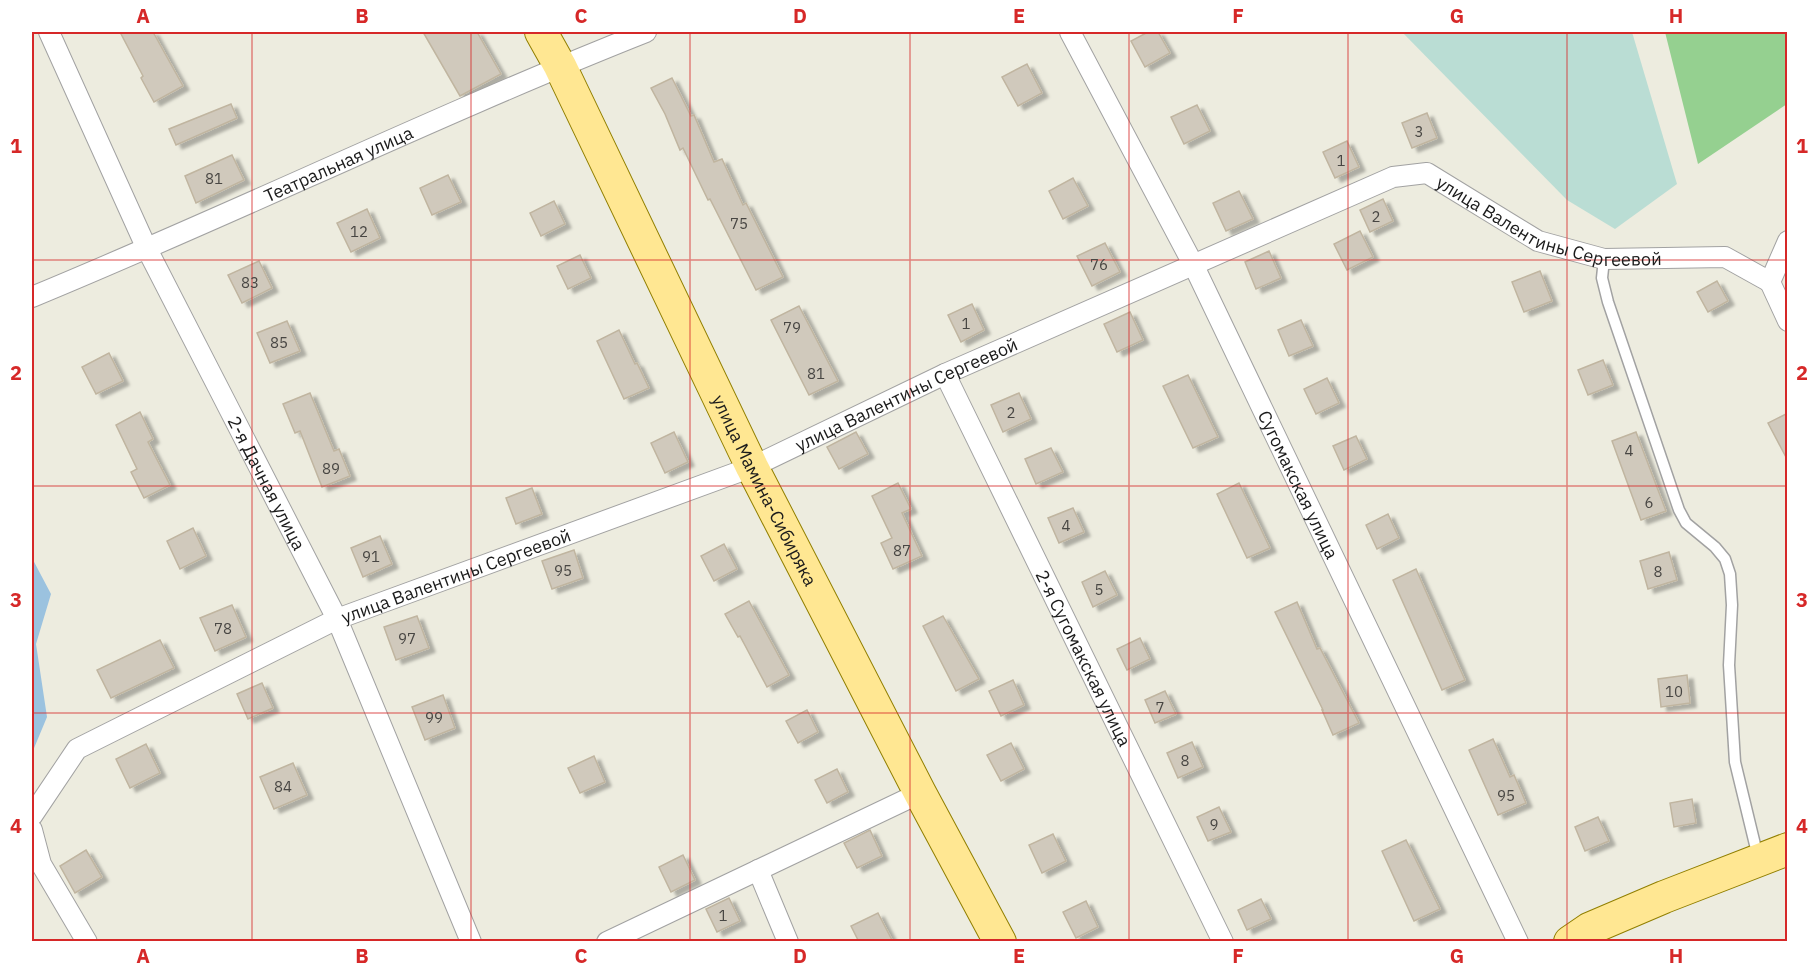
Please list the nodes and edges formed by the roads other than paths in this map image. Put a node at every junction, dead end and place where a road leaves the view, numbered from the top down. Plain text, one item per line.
1 (49, 32) edge
2 (541, 32) edge
3 (646, 32) edge
4 (1070, 32) edge
5 (560, 66) junction
6 (1788, 241) edge
7 (147, 249) junction
8 (1604, 258) junction
9 (1193, 264) junction
10 (1770, 282) junction
11 (32, 297) edge
12 (1788, 321) edge
13 (945, 374) junction
14 (752, 467) junction
15 (337, 619) junction
16 (920, 793) junction
17 (32, 816) edge
18 (32, 830) edge
19 (1788, 849) edge
20 (1759, 860) junction
21 (758, 870) junction
22 (87, 942) edge
23 (471, 942) edge
24 (607, 942) edge
25 (788, 942) edge
26 (1000, 942) edge
27 (1223, 942) edge
28 (1518, 942) edge
29 (1570, 942) edge

1 - 7 street, 2-я Дачная улица
2 - 5 main road, улица Мамина-Сибиряка
3 - 5 street, Театральная улица
4 - 9 street, Сугомакская улица
5 - 7 street, Театральная улица
5 - 14 main road, улица Мамина-Сибиряка
6 - 10 street
7 - 11 street, Театральная улица
7 - 15 street, 2-я Дачная улица
8 - 9 street, улица Валентины Сергеевой
8 - 10 street, улица Валентины Сергеевой
8 - 20 lane
9 - 13 street, улица Валентины Сергеевой
9 - 28 street, Сугомакская улица
10 - 12 street
13 - 14 street, улица Валентины Сергеевой
13 - 27 street, 2-я Сугомакская улица
14 - 15 street, улица Валентины Сергеевой
14 - 16 main road, улица Мамина-Сибиряка
15 - 17 street, улица Валентины Сергеевой
15 - 23 street, 2-я Дачная улица
16 - 21 street
16 - 26 main road, улица Мамина-Сибиряка
18 - 22 street
19 - 20 main road
20 - 29 main road
21 - 24 street
21 - 25 street

